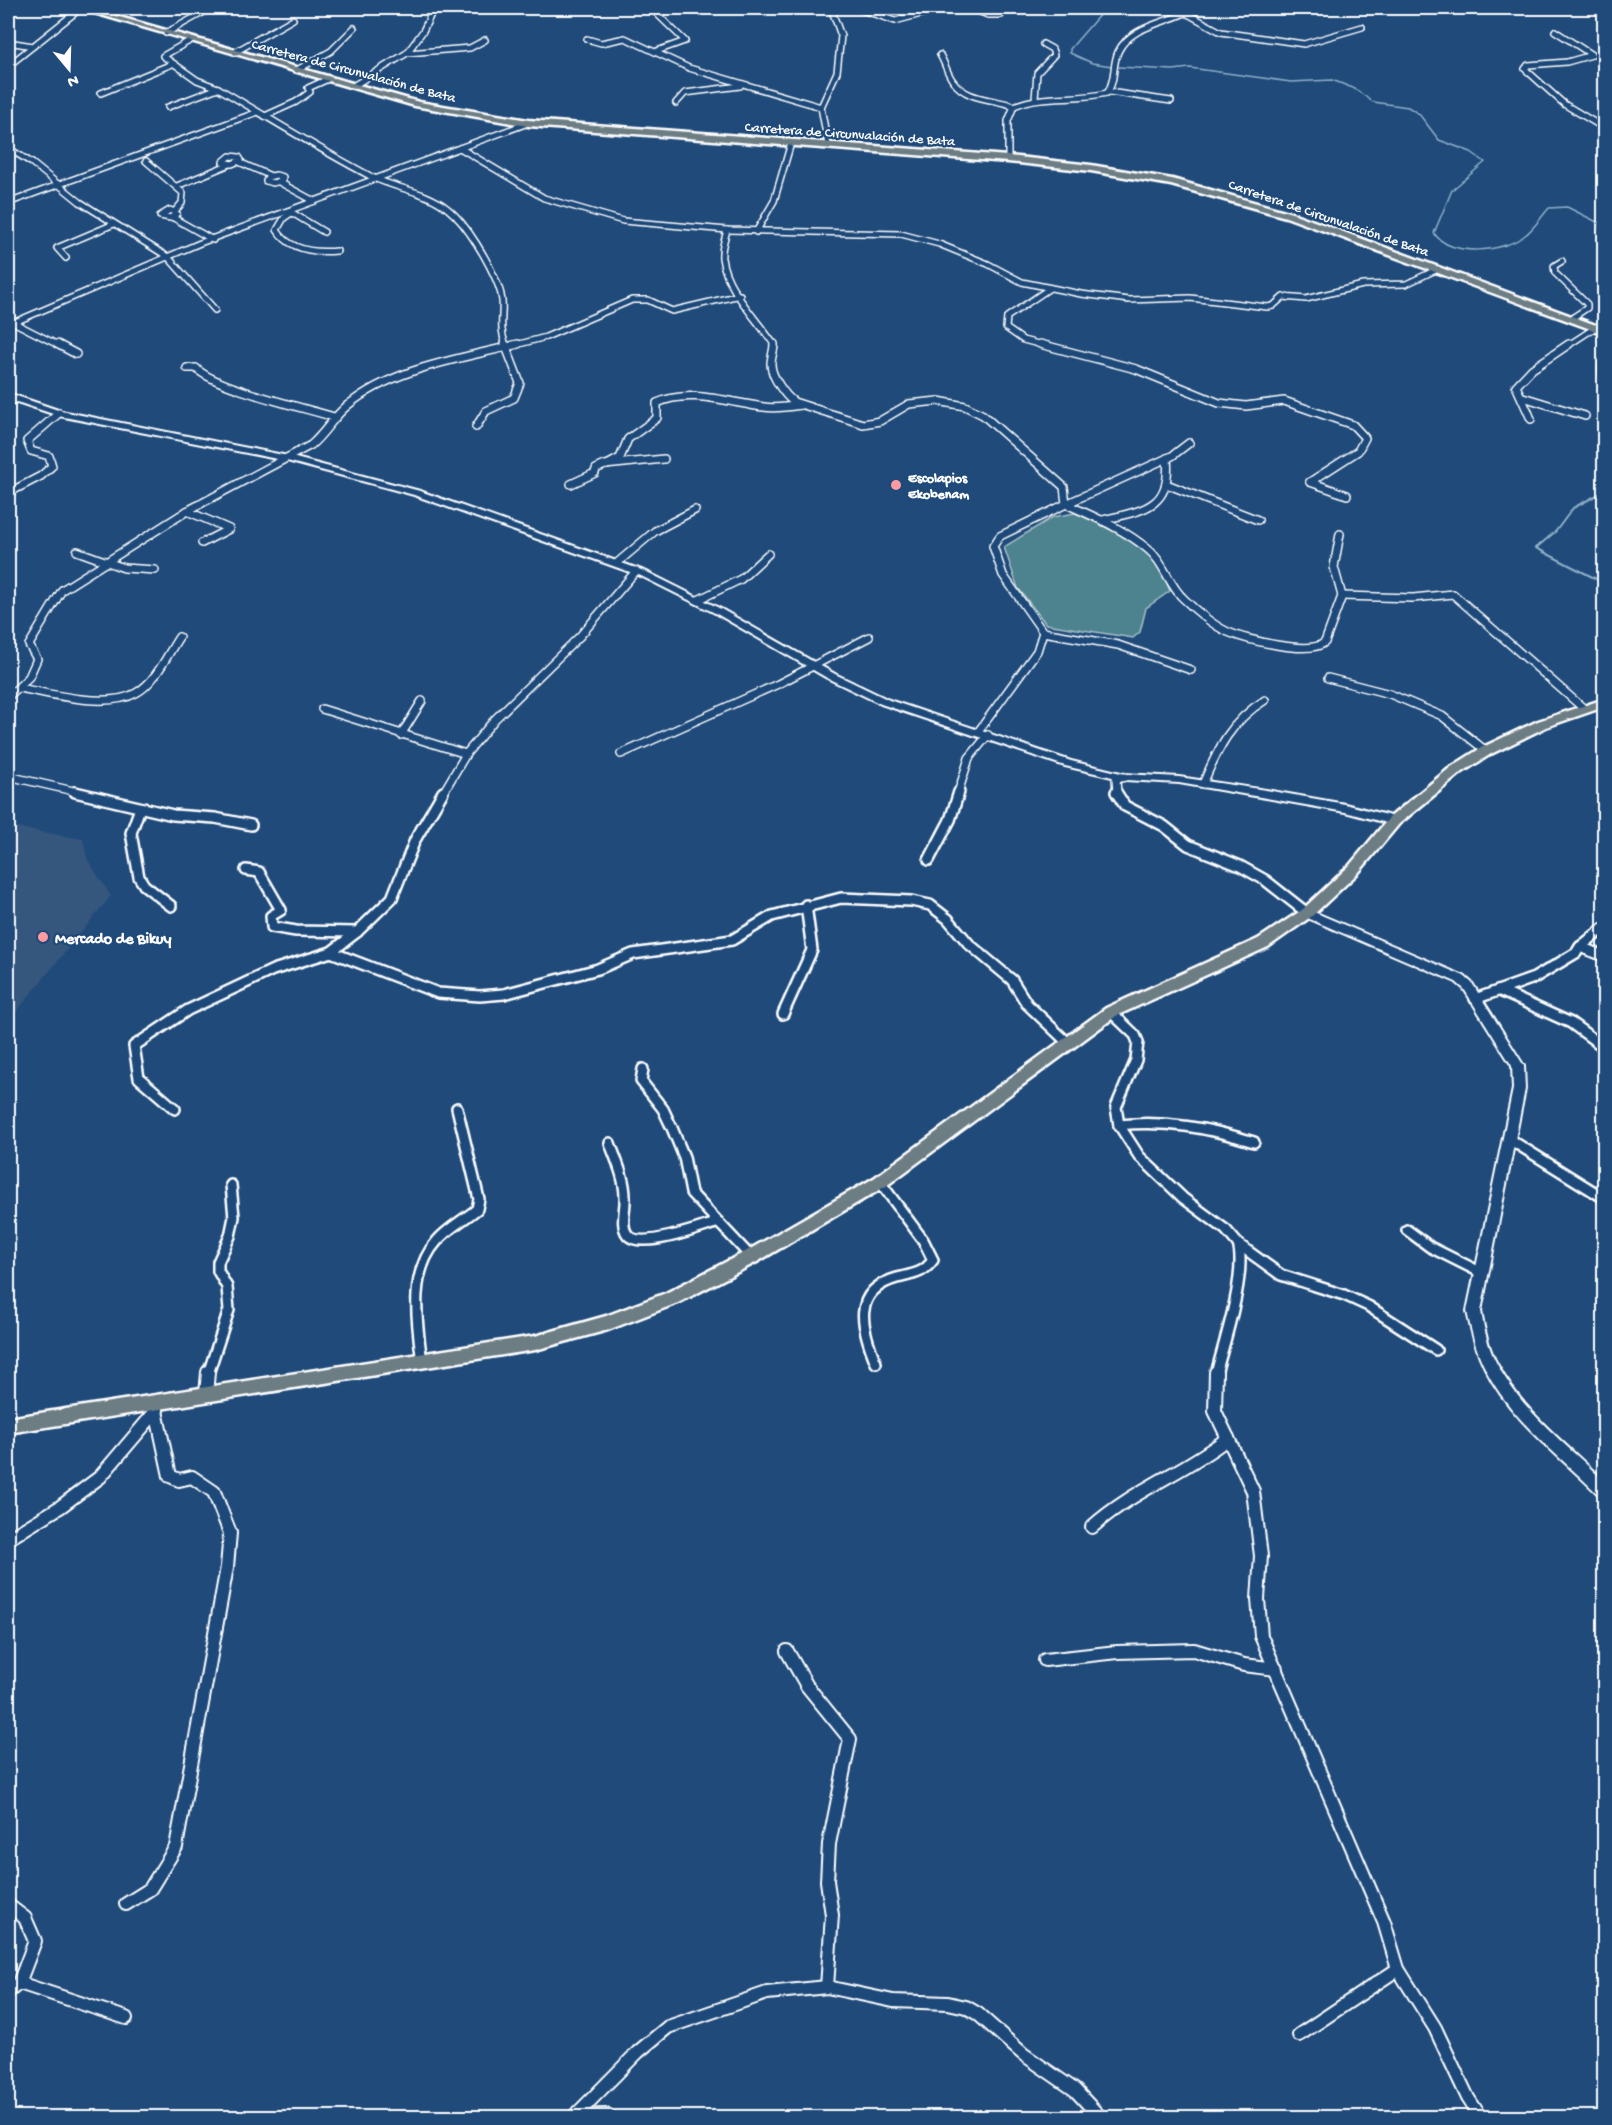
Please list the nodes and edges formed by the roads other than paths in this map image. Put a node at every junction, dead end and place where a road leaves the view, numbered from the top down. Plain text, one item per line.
1 (81, 8) edge
2 (222, 8) edge
3 (434, 8) edge
4 (657, 8) edge
5 (831, 8) edge
6 (856, 8) edge
7 (944, 8) edge
8 (970, 8) edge
9 (1206, 8) edge
10 (1195, 9) edge
11 (103, 10) edge
12 (1188, 14) junction
13 (1001, 15) dead end
14 (293, 19) dead end
15 (1362, 27) dead end
16 (354, 28) dead end
17 (1555, 31) dead end
18 (166, 33) junction
19 (587, 39) dead end
20 (191, 40) junction
21 (485, 40) dead end
22 (8, 42) edge
23 (1043, 44) dead end
24 (33, 46) junction
25 (657, 51) junction
26 (234, 52) junction
27 (407, 53) junction
28 (939, 55) dead end
29 (172, 64) junction
30 (8, 66) edge
31 (297, 70) junction
32 (328, 79) junction
33 (353, 86) junction
34 (742, 86) junction
35 (218, 88) junction
36 (1109, 92) junction
37 (101, 93) dead end
38 (1035, 99) junction
39 (1171, 102) dead end
40 (676, 103) dead end
41 (1014, 106) junction
42 (168, 107) dead end
43 (821, 107) junction
44 (258, 112) junction
45 (265, 116) junction
46 (528, 123) junction
47 (1605, 128) edge
48 (790, 143) junction
49 (828, 145) junction
50 (8, 148) edge
51 (460, 148) junction
52 (1008, 159) junction
53 (146, 161) dead end
54 (374, 178) junction
55 (57, 184) junction
56 (177, 186) junction
57 (314, 201) junction
58 (8, 203) edge
59 (290, 212) junction
60 (114, 224) junction
61 (727, 230) junction
62 (324, 232) dead end
63 (756, 232) junction
64 (213, 240) junction
65 (338, 251) dead end
66 (168, 257) junction
67 (66, 258) dead end
68 (1562, 261) dead end
69 (1438, 269) junction
70 (1050, 288) junction
71 (740, 295) junction
72 (215, 310) dead end
73 (1572, 318) junction
74 (8, 320) edge
75 (15, 322) junction
76 (8, 325) edge
77 (1600, 329) edge
78 (506, 347) junction
79 (76, 354) dead end
80 (187, 368) dead end
81 (1523, 397) junction
82 (10, 400) edge
83 (801, 405) junction
84 (1527, 409) dead end
85 (59, 413) junction
86 (1585, 416) dead end
87 (334, 417) junction
88 (476, 427) dead end
89 (1190, 443) dead end
90 (1167, 458) junction
91 (288, 459) junction
92 (664, 459) dead end
93 (607, 465) junction
94 (571, 484) dead end
95 (1169, 485) junction
96 (8, 493) edge
97 (1347, 495) dead end
98 (1066, 504) junction
99 (695, 510) dead end
100 (187, 511) junction
101 (1103, 520) junction
102 (1258, 520) dead end
103 (1340, 534) dead end
104 (202, 543) dead end
105 (77, 551) dead end
106 (768, 554) dead end
107 (106, 561) junction
108 (616, 563) junction
109 (155, 570) dead end
110 (636, 571) junction
111 (1342, 596) junction
112 (698, 600) junction
113 (1043, 632) junction
114 (179, 637) dead end
115 (869, 637) dead end
116 (816, 668) junction
117 (1191, 670) dead end
118 (1328, 678) dead end
119 (20, 688) junction
120 (8, 698) edge
121 (1265, 700) dead end
122 (422, 701) dead end
123 (1605, 703) edge
124 (1583, 708) junction
125 (322, 710) dead end
126 (978, 732) junction
127 (401, 735) junction
128 (988, 735) junction
129 (1486, 751) junction
130 (466, 754) junction
131 (621, 754) dead end
132 (8, 776) edge
133 (1125, 777) junction
134 (1203, 784) junction
135 (140, 808) junction
136 (1394, 821) junction
137 (251, 825) dead end
138 (929, 860) dead end
139 (246, 870) dead end
140 (806, 905) junction
141 (171, 906) dead end
142 (1307, 913) junction
143 (1605, 928) edge
144 (357, 932) junction
145 (1580, 947) junction
146 (331, 952) junction
147 (1605, 956) edge
148 (1500, 991) junction
149 (1475, 999) junction
150 (1111, 1012) junction
151 (783, 1014) dead end
152 (1066, 1042) junction
153 (1601, 1045) dead end
154 (643, 1069) dead end
155 (457, 1108) dead end
156 (175, 1109) dead end
157 (1119, 1125) junction
158 (1509, 1139) junction
159 (1254, 1142) dead end
160 (610, 1143) dead end
161 (880, 1182) junction
162 (231, 1185) dead end
163 (1605, 1198) edge
164 (716, 1223) junction
165 (1407, 1230) dead end
166 (1238, 1244) junction
167 (751, 1257) junction
168 (1480, 1272) junction
169 (1436, 1350) dead end
170 (422, 1362) junction
171 (876, 1363) dead end
172 (206, 1395) junction
173 (158, 1407) junction
174 (8, 1426) edge
175 (1228, 1438) junction
176 (1605, 1490) edge
177 (1092, 1527) dead end
178 (8, 1539) edge
179 (787, 1651) dead end
180 (1045, 1660) dead end
181 (1276, 1669) junction
182 (126, 1904) dead end
183 (8, 1905) edge
184 (1398, 1969) junction
185 (19, 1983) junction
186 (827, 1988) junction
187 (8, 1992) edge
188 (126, 2018) dead end
189 (1299, 2035) dead end
190 (574, 2117) edge
191 (611, 2118) edge
192 (1101, 2118) edge
193 (1481, 2118) edge

1 - 11 main road, Carretera de Circunvalación de Bata
1 - 24 street
2 - 18 street
3 - 27 street
4 - 25 street
5 - 43 street
6 - 7 street
8 - 13 street
9 - 10 street
10 - 12 street
11 - 18 main road, Carretera de Circunvalación de Bata
12 - 15 street
12 - 36 street
14 - 26 street
16 - 31 street
17 - 47 street
18 - 20 main road, Carretera de Circunvalación de Bata
19 - 25 street
20 - 26 main road, Carretera de Circunvalación de Bata
20 - 29 street
21 - 27 street
22 - 24 street
23 - 38 street
24 - 30 street
25 - 34 street
26 - 31 main road, Carretera de Circunvalación de Bata
27 - 33 street
28 - 41 street
29 - 35 street
29 - 37 street
31 - 32 main road, Carretera de Circunvalación de Bata
32 - 33 main road, Carretera de Circunvalación de Bata
32 - 45 street
33 - 46 main road, Carretera de Circunvalación de Bata
34 - 40 street
34 - 43 street
35 - 42 street
35 - 44 street
36 - 38 street
36 - 39 street
38 - 41 street
41 - 52 street
43 - 49 street
44 - 45 street
44 - 55 street
45 - 54 street
46 - 48 main road, Carretera de Circunvalación de Bata
46 - 51 street
48 - 49 main road, Carretera de Circunvalación de Bata
48 - 63 street
49 - 52 main road, Carretera de Circunvalación de Bata
50 - 55 street
51 - 54 street
51 - 61 street
52 - 69 main road, Carretera de Circunvalación de Bata
53 - 56 street
54 - 57 street
54 - 78 street
55 - 58 street
55 - 60 street
56 - 57 street
56 - 64 street
57 - 59 street
59 - 62 street
59 - 64 street
59 - 65 street
60 - 66 street
60 - 67 street
61 - 63 street
61 - 71 street
63 - 70 street
64 - 66 street
66 - 72 street
66 - 75 street
68 - 73 street
69 - 70 street
69 - 73 main road, Carretera de Circunvalación de Bata
70 - 97 street
71 - 78 street
71 - 83 street
73 - 77 main road, Carretera de Circunvalación de Bata
74 - 75 street
75 - 76 street
75 - 79 street
77 - 81 street
78 - 87 street
78 - 88 street
80 - 87 street
81 - 84 street
81 - 86 street
82 - 85 street
83 - 93 street
83 - 98 street
85 - 91 street
85 - 96 street
87 - 91 street
89 - 90 street
90 - 95 street
90 - 98 street
91 - 100 street
91 - 108 street
92 - 93 street
93 - 94 street
95 - 101 street
95 - 102 street
98 - 101 street
98 - 113 street
99 - 108 street
100 - 104 street
100 - 107 street
101 - 111 street
103 - 111 street
105 - 107 street
106 - 112 street
107 - 109 street
107 - 119 street
108 - 110 street
110 - 112 street
110 - 130 street
111 - 124 street
112 - 116 street
113 - 117 street
113 - 126 street
114 - 119 street
115 - 116 street
116 - 126 street
116 - 131 street
118 - 129 street
119 - 120 street
121 - 134 street
122 - 127 street
123 - 124 main road
124 - 129 main road
125 - 127 street
126 - 128 street
127 - 130 street
128 - 133 street
128 - 138 street
129 - 136 main road
130 - 144 street
132 - 135 street
133 - 134 street
133 - 142 street
134 - 136 street
135 - 137 street
135 - 141 street
136 - 142 main road
139 - 144 street
140 - 146 street
140 - 151 street
140 - 152 street
142 - 149 street
142 - 150 main road
143 - 145 street
144 - 146 street
145 - 147 street
145 - 148 street
146 - 156 street
148 - 149 street
148 - 153 street
149 - 158 street
150 - 152 main road
150 - 157 street
152 - 161 main road
154 - 164 street
155 - 170 street
157 - 159 street
157 - 166 street
158 - 163 street
158 - 168 street
160 - 164 street
161 - 167 main road
161 - 171 street
162 - 172 street
164 - 167 street
165 - 168 street
166 - 169 street
166 - 175 street
167 - 170 main road
168 - 176 street
170 - 172 main road
172 - 173 main road
173 - 174 main road
173 - 178 street
173 - 182 street
175 - 177 street
175 - 181 street
179 - 186 street
180 - 181 street
181 - 184 street
183 - 185 street
184 - 189 street
184 - 193 street
185 - 187 street
185 - 188 street
186 - 190 street
186 - 192 street
190 - 191 street

